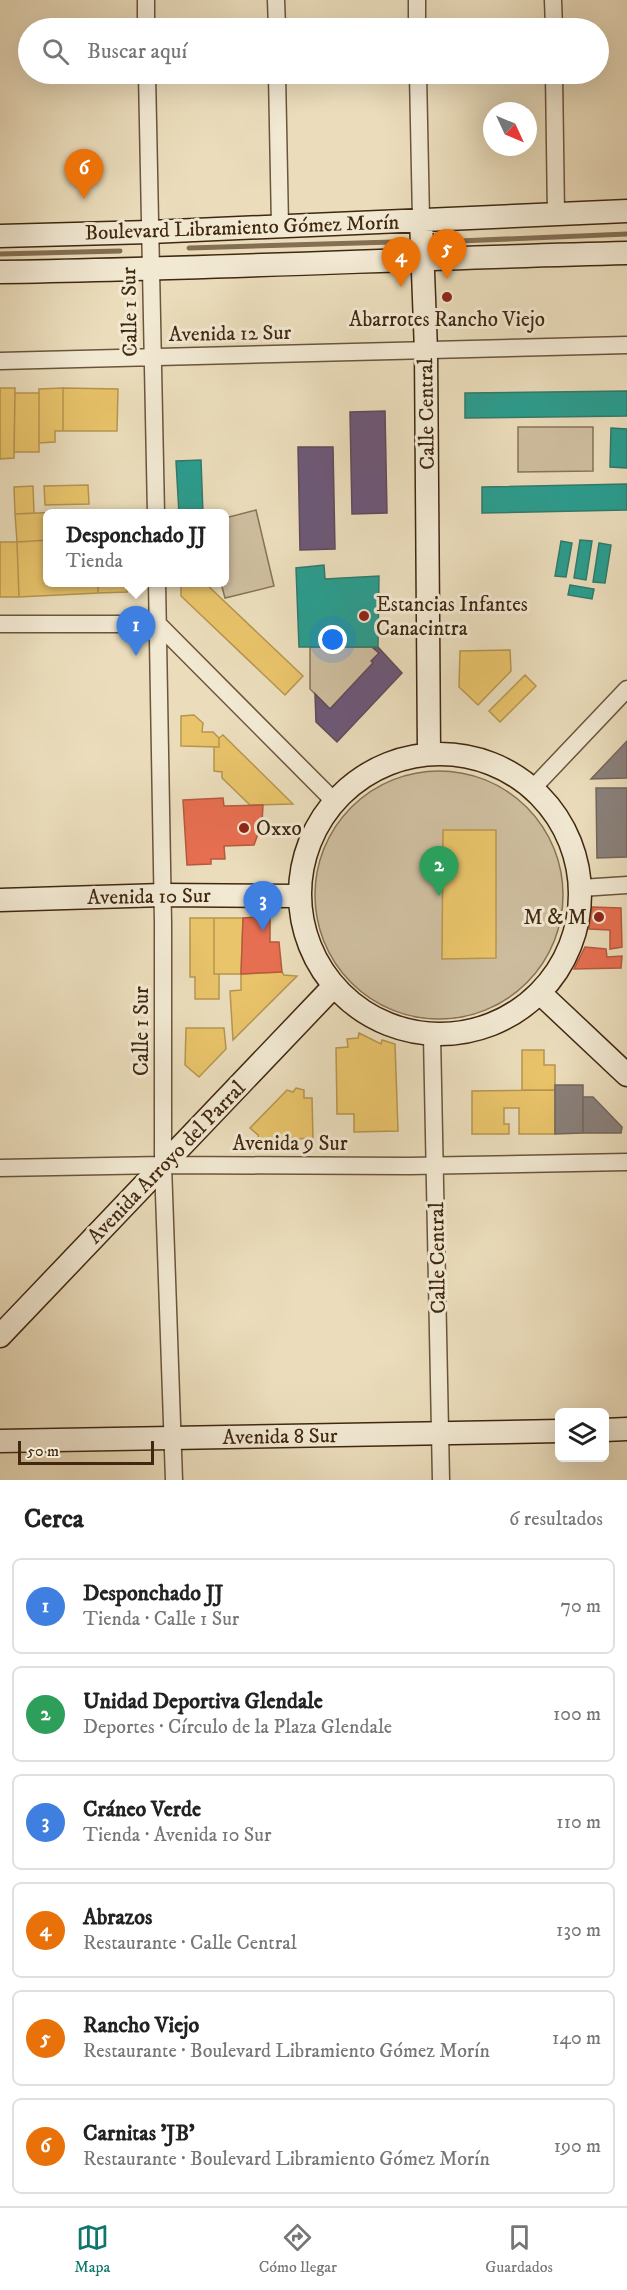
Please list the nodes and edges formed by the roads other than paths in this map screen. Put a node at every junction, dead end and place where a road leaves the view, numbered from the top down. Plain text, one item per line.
1 (146, 0) edge
2 (276, 0) edge
3 (417, 0) edge
4 (553, 0) edge
5 (146, 18) edge
6 (277, 18) edge
7 (417, 18) edge
8 (554, 18) edge
9 (147, 84) edge
10 (277, 84) edge
11 (418, 84) edge
12 (554, 84) edge
13 (627, 211) edge
14 (556, 215) junction
15 (421, 219) junction
16 (280, 226) junction
17 (150, 232) junction
18 (0, 236) edge
19 (627, 253) edge
20 (424, 258) junction
21 (151, 270) junction
22 (0, 272) edge
23 (627, 345) edge
24 (426, 351) junction
25 (153, 358) junction
26 (0, 361) edge
27 (156, 509) edge
28 (157, 587) edge
29 (0, 624) edge
30 (158, 624) junction
31 (627, 689) edge
32 (429, 754) junction
33 (533, 788) junction
34 (334, 801) junction
35 (627, 885) edge
36 (581, 888) junction
37 (163, 895) junction
38 (298, 896) junction
39 (0, 900) edge
40 (333, 987) junction
41 (540, 993) junction
42 (432, 1036) junction
43 (627, 1075) edge
44 (627, 1162) edge
45 (163, 1165) junction
46 (436, 1166) junction
47 (0, 1168) edge
48 (0, 1336) edge
49 (627, 1429) edge
50 (609, 1430) edge
51 (555, 1431) edge
52 (440, 1433) junction
53 (173, 1437) junction
54 (0, 1441) edge
55 (174, 1480) edge
56 (441, 1480) edge

1 - 5 street
2 - 6 street
3 - 7 street
4 - 8 street
9 - 17 street, Calle 1 Sur
10 - 16 street
11 - 15 street, Calle Central
12 - 14 street
13 - 14 main road, Boulevard Libramiento Gómez Morín
14 - 15 main road, Boulevard Libramiento Gómez Morín
15 - 16 main road, Boulevard Libramiento Gómez Morín
15 - 20 main road, Calle Central
16 - 17 main road, Boulevard Libramiento Gómez Morín
17 - 18 main road, Boulevard Libramiento Gómez Morín
17 - 21 street, Calle 1 Sur
19 - 20 main road, Boulevard Libramiento Gómez Morín
20 - 21 main road, Boulevard Libramiento Gómez Morín
20 - 24 main road, Calle Central
21 - 22 main road, Boulevard Libramiento Gómez Morín
21 - 25 street, Calle 1 Sur
23 - 24 street, Avenida 12 Sur
24 - 25 street, Avenida 12 Sur
24 - 32 main road, Calle Central
25 - 26 street, Avenida 12 Sur
25 - 27 street, Calle 1 Sur
28 - 30 street, Calle 1 Sur
29 - 30 street
30 - 34 street
30 - 37 street, Calle 1 Sur
31 - 33 street
32 - 33 main road
32 - 34 main road
33 - 36 main road
34 - 38 main road
35 - 36 street
36 - 41 main road
37 - 38 main road, Avenida 10 Sur
37 - 39 main road, Avenida 10 Sur
37 - 45 street, Calle 1 Sur
38 - 40 main road
40 - 42 main road
40 - 45 main road, Avenida Arroyo del Parral
41 - 42 main road
41 - 43 main road
42 - 46 street, Calle Central
44 - 46 street, Avenida 9 Sur
45 - 46 street, Avenida 9 Sur
45 - 47 street, Avenida 9 Sur
45 - 48 main road, Avenida Arroyo del Parral
45 - 53 street, Calle 1 Sur
46 - 52 street, Calle Central
49 - 50 main road
51 - 52 main road, Avenida 8 Sur
52 - 53 main road, Avenida 8 Sur
52 - 56 street, Calle Central
53 - 54 main road, Avenida 8 Sur
53 - 55 street, Calle 1 Sur

